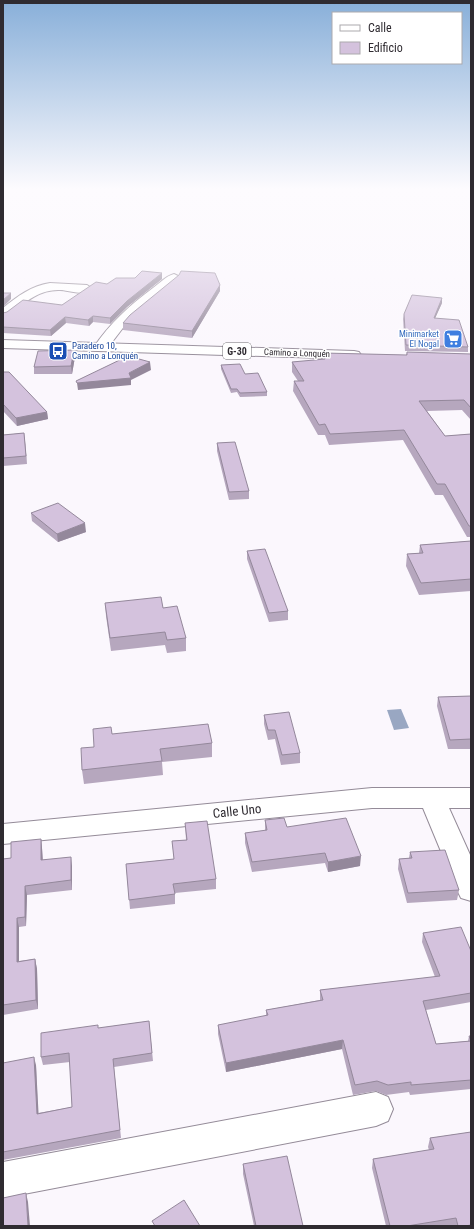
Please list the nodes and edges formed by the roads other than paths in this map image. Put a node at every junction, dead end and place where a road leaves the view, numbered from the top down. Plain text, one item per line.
1 (174, 278) edge
2 (87, 289) edge
3 (3, 314) edge
4 (3, 344) edge
5 (101, 347) junction
6 (371, 355) edge
7 (432, 798) junction
8 (471, 798) edge
9 (3, 834) edge
10 (471, 890) edge
11 (376, 1109) dead end
12 (3, 1180) edge

1 - 5 street
2 - 3 street
4 - 5 main road, Camino a Lonquén / G-30
5 - 6 main road, Camino a Lonquén / G-30
7 - 8 street, Calle Uno
7 - 9 street, Calle Uno
7 - 10 street
11 - 12 street

